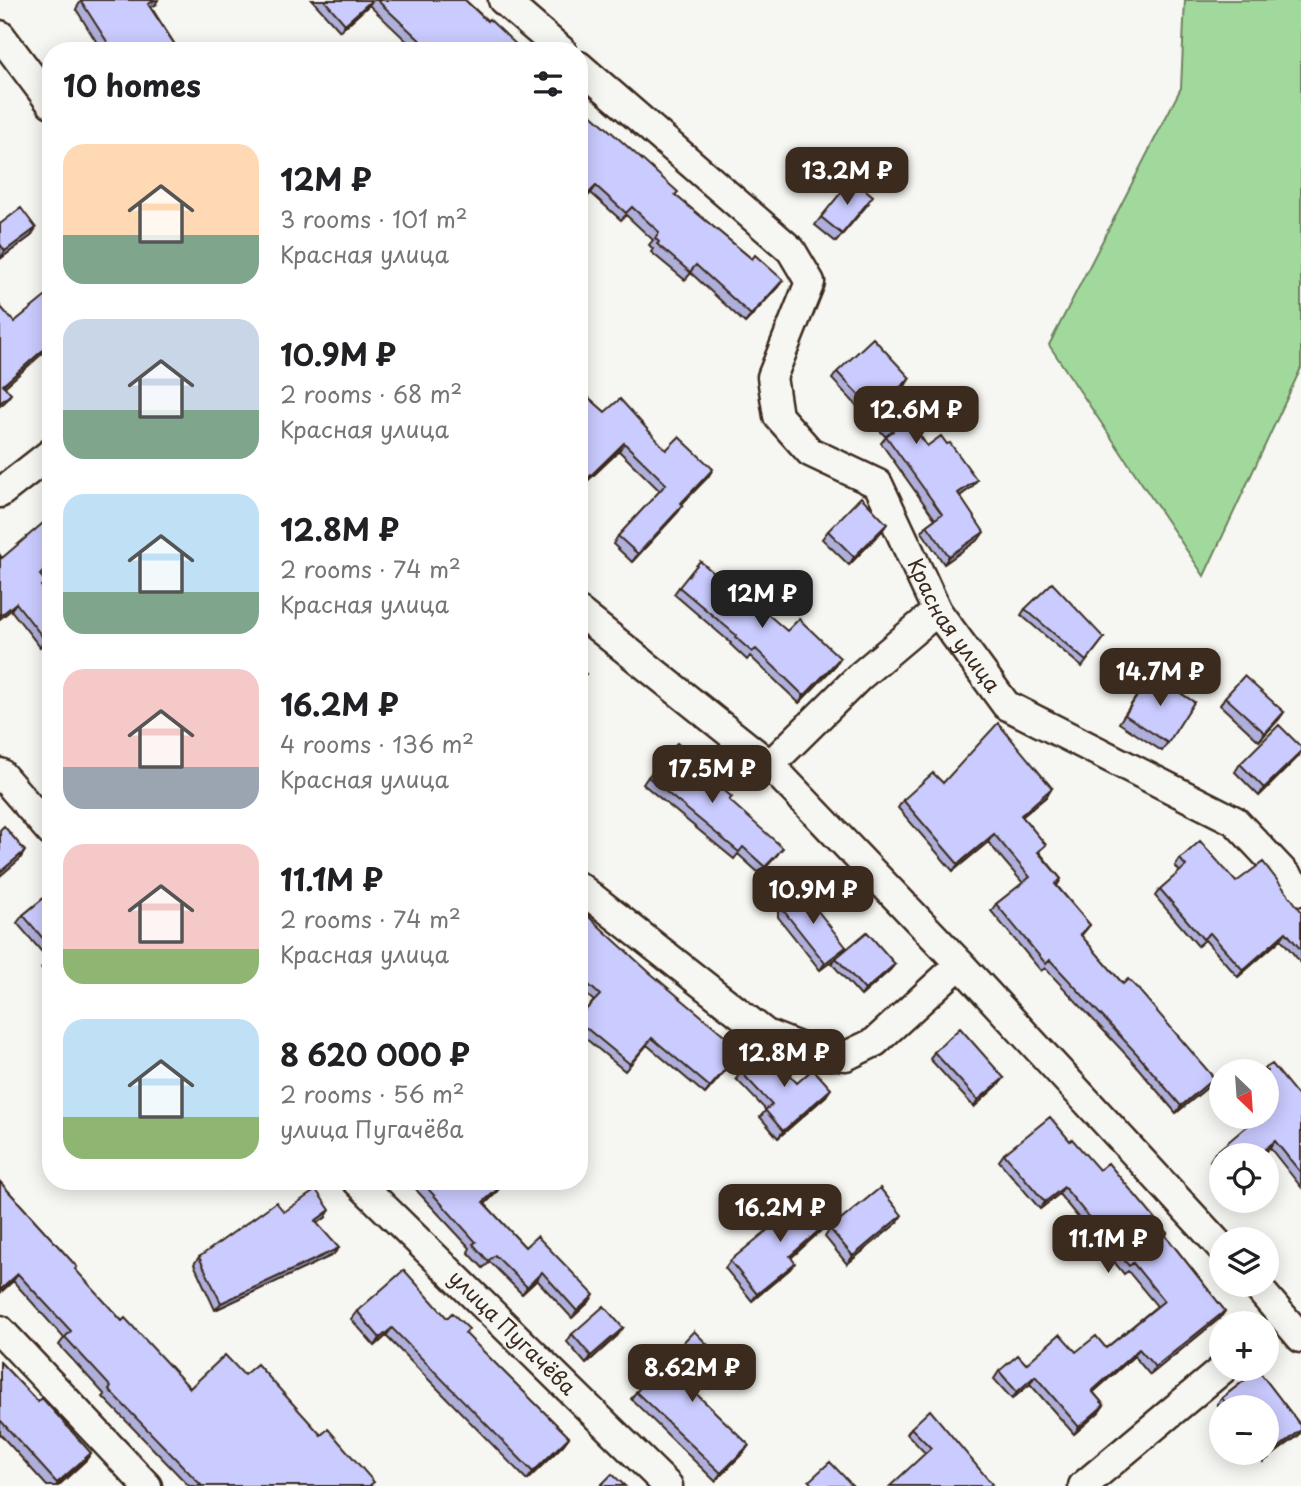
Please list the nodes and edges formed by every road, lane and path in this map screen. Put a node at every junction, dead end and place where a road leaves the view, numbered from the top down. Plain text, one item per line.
1 (503, 0) edge
2 (0, 35) edge
3 (552, 42) edge
4 (588, 74) edge
5 (42, 91) edge
6 (42, 461) edge
7 (0, 493) edge
8 (937, 611) junction
9 (588, 619) edge
10 (770, 765) junction
11 (0, 773) edge
12 (42, 822) edge
13 (1301, 891) edge
14 (588, 894) edge
15 (960, 964) junction
16 (366, 1190) edge
17 (1209, 1234) edge
18 (1264, 1297) edge
19 (1285, 1329) edge
20 (0, 1330) edge
21 (1209, 1381) edge
22 (147, 1486) edge
23 (668, 1486) edge
24 (1083, 1486) edge

1 - 3 street
2 - 5 street
4 - 8 street, Красная улица
6 - 7 street
8 - 10 street
8 - 13 street, Красная улица
9 - 10 street
10 - 15 street
11 - 12 street
14 - 15 street
15 - 17 street
16 - 23 street, улица Пугачёва
18 - 19 street
20 - 22 street
21 - 24 street

